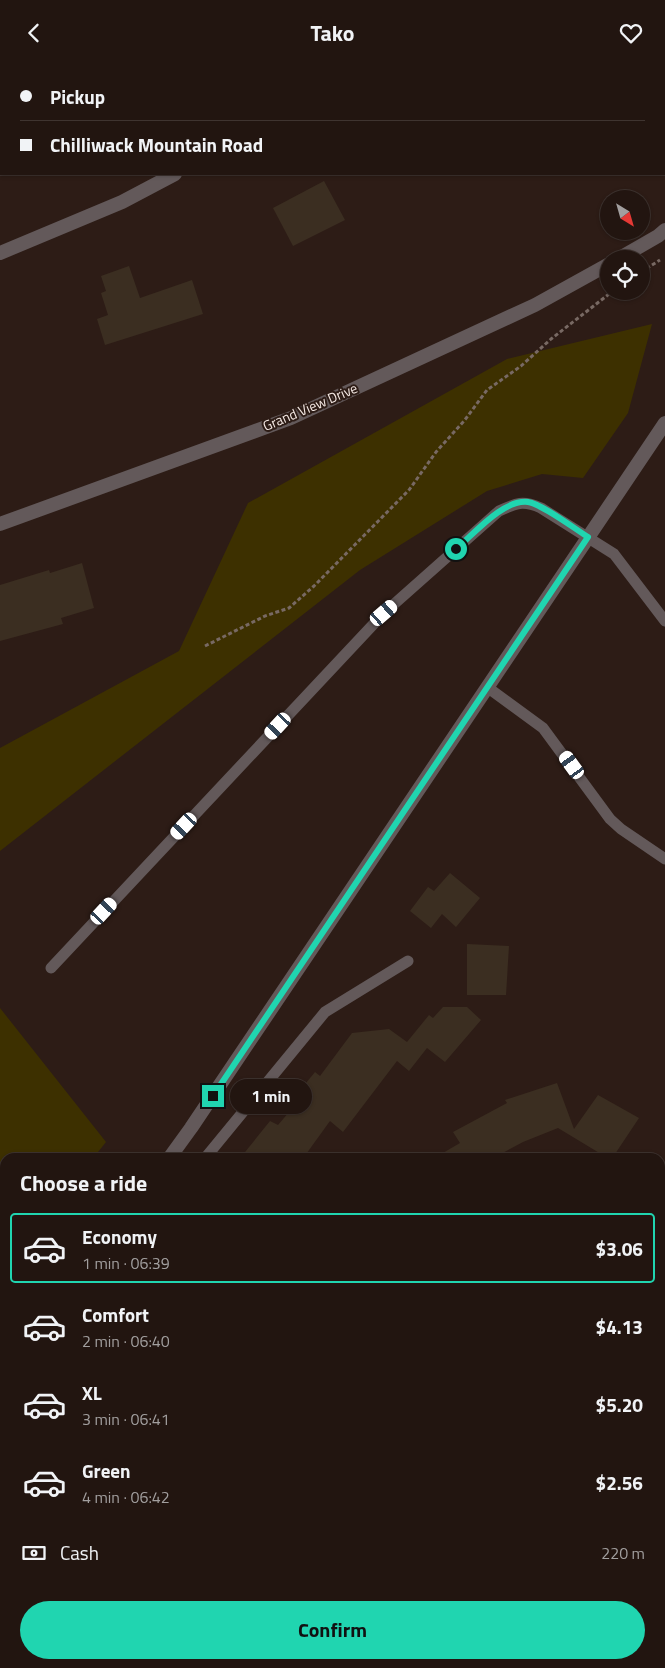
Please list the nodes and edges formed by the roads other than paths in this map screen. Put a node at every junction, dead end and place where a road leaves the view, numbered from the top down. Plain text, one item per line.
1 (172, 175) edge
2 (665, 230) edge
3 (634, 250) edge
4 (0, 253) edge
5 (600, 269) edge
6 (665, 423) edge
7 (0, 525) edge
8 (588, 537) junction
9 (665, 621) edge
10 (487, 687) junction
11 (665, 859) edge
12 (408, 961) dead end
13 (50, 968) dead end
14 (176, 1153) edge
15 (209, 1153) edge

1 - 4 street
2 - 3 street
5 - 7 street, Grand View Drive
6 - 8 street
8 - 9 lane
8 - 10 street
8 - 13 lane
10 - 11 lane
10 - 14 street
12 - 15 lane

